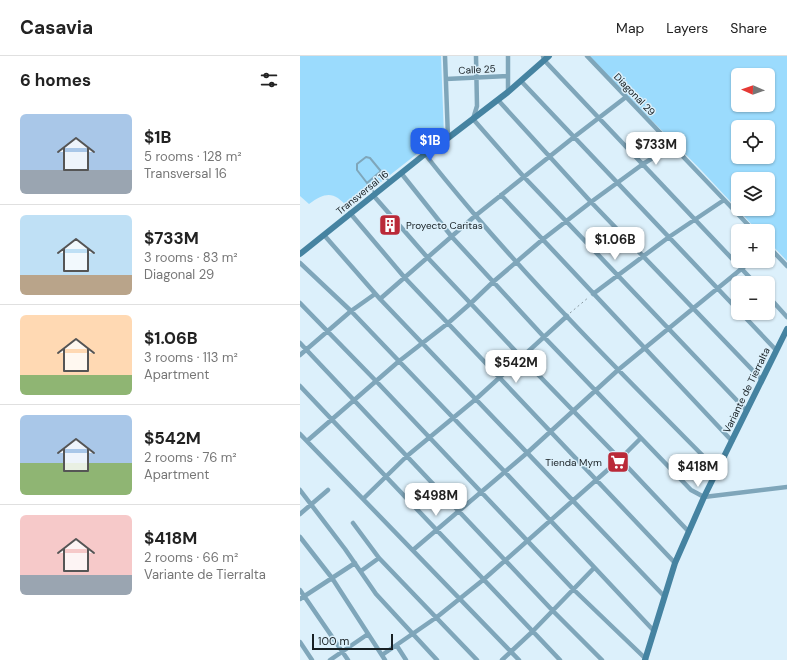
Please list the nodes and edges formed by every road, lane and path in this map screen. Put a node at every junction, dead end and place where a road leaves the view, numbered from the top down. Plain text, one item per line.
1 (445, 56) edge
2 (476, 56) edge
3 (508, 56) edge
4 (587, 56) edge
5 (546, 57) edge
6 (508, 76) junction
7 (476, 78) junction
8 (446, 79) junction
9 (521, 81) junction
10 (508, 92) junction
11 (626, 97) junction
12 (498, 100) junction
13 (599, 118) junction
14 (473, 119) junction
15 (574, 137) junction
16 (448, 138) junction
17 (672, 146) junction
18 (425, 154) junction
19 (550, 157) junction
20 (643, 164) junction
21 (381, 171) junction
22 (401, 173) junction
23 (524, 177) junction
24 (390, 182) junction
25 (367, 183) junction
26 (618, 183) junction
27 (374, 194) junction
28 (501, 195) junction
29 (724, 200) junction
30 (591, 202) junction
31 (350, 213) junction
32 (475, 216) junction
33 (694, 219) junction
34 (566, 222) junction
35 (747, 224) edge
36 (324, 236) junction
37 (452, 237) junction
38 (669, 237) junction
39 (542, 240) junction
40 (300, 254) edge
41 (775, 254) edge
42 (427, 257) junction
43 (643, 257) junction
44 (731, 258) edge
45 (517, 261) junction
46 (300, 263) edge
47 (787, 266) edge
48 (741, 268) joint
49 (617, 275) junction
50 (749, 276) edge
51 (405, 278) junction
52 (493, 282) junction
53 (717, 288) junction
54 (375, 294) junction
55 (593, 294) junction
56 (380, 299) junction
57 (300, 303) edge
58 (471, 303) junction
59 (731, 303) edge
60 (775, 304) edge
61 (693, 308) junction
62 (350, 312) junction
63 (567, 316) junction
64 (787, 317) edge
65 (748, 320) edge
66 (448, 324) junction
67 (668, 328) junction
68 (328, 331) junction
69 (786, 332) edge
70 (544, 337) junction
71 (300, 343) edge
72 (423, 343) junction
73 (644, 348) junction
74 (306, 350) junction
75 (776, 350) junction
76 (300, 355) edge
77 (522, 358) junction
78 (398, 362) junction
79 (618, 370) junction
80 (499, 378) junction
81 (376, 380) junction
82 (762, 380) junction
83 (300, 386) edge
84 (596, 390) junction
85 (476, 399) junction
86 (354, 400) junction
87 (573, 410) junction
88 (747, 411) junction
89 (332, 419) junction
90 (453, 419) junction
91 (549, 432) junction
92 (300, 434) edge
93 (430, 438) junction
94 (641, 438) junction
95 (307, 441) junction
96 (732, 441) junction
97 (527, 452) junction
98 (407, 456) junction
99 (620, 459) junction
100 (717, 470) junction
101 (504, 472) junction
102 (385, 476) junction
103 (596, 480) junction
104 (787, 488) edge
105 (300, 490) edge
106 (328, 490) dead end
107 (481, 492) junction
108 (704, 498) junction
109 (363, 499) junction
110 (573, 501) junction
111 (312, 505) junction
112 (459, 510) junction
113 (300, 514) edge
114 (550, 521) junction
115 (353, 523) dead end
116 (436, 529) junction
117 (689, 532) junction
118 (300, 537) edge
119 (528, 541) junction
120 (413, 550) junction
121 (379, 558) junction
122 (505, 560) junction
123 (355, 563) junction
124 (675, 563) junction
125 (594, 568) junction
126 (361, 571) junction
127 (332, 578) junction
128 (483, 580) junction
129 (574, 589) junction
130 (300, 590) edge
131 (664, 596) junction
132 (302, 598) edge
133 (460, 599) junction
134 (553, 611) junction
135 (437, 618) junction
136 (654, 631) junction
137 (532, 632) junction
138 (368, 634) junction
139 (412, 634) junction
140 (300, 642) edge
141 (397, 646) junction
142 (343, 651) junction
143 (511, 652) junction
144 (382, 655) junction
145 (312, 660) edge
146 (330, 660) edge
147 (348, 660) edge
148 (385, 660) edge
149 (406, 660) edge
150 (437, 660) edge
151 (477, 660) edge
152 (502, 660) edge
153 (519, 660) edge
154 (560, 660) edge
155 (602, 660) edge
156 (646, 660) edge

1 - 8 street
2 - 7 street
3 - 6 street
4 - 11 street, Diagonal 29
5 - 9 main road, Transversal 16
5 - 13 street
6 - 7 street, Calle 25
6 - 10 street
7 - 8 street, Calle 25
7 - 14 street
8 - 16 street
9 - 10 main road, Transversal 16
9 - 15 street
10 - 12 main road, Transversal 16
11 - 13 street
11 - 17 street, Diagonal 29
12 - 14 main road, Transversal 16
12 - 19 street
13 - 15 street
13 - 20 street
14 - 16 main road, Transversal 16
14 - 23 street
15 - 19 street
15 - 26 street
16 - 18 main road, Transversal 16
17 - 20 street
17 - 29 street, Diagonal 29
18 - 22 main road, Transversal 16
18 - 32 street
19 - 23 street
19 - 30 street
20 - 26 street
20 - 33 street
21 - 24 lane
21 - 25 lane
21 - 25 lane
22 - 24 main road, Transversal 16
22 - 37 street
23 - 28 street
23 - 34 street
24 - 27 main road, Transversal 16
25 - 27 lane
26 - 30 street
26 - 38 street
27 - 31 main road, Transversal 16
27 - 42 street
28 - 32 street
28 - 39 street
29 - 33 street
29 - 35 street, Diagonal 29
30 - 34 street
30 - 43 street
31 - 36 main road, Transversal 16
31 - 51 street
32 - 37 street
32 - 45 street
33 - 38 street
33 - 44 street
34 - 39 street
34 - 49 street
36 - 40 main road, Transversal 16
36 - 54 street
37 - 42 street
37 - 52 street
38 - 43 street
38 - 53 street
39 - 45 street
39 - 55 street
41 - 47 street
42 - 51 street
42 - 58 street
43 - 49 street
43 - 61 street
45 - 52 street
45 - 63 street
46 - 62 street
48 - 50 street
48 - 53 street
49 - 55 street
49 - 67 street
51 - 56 street
51 - 66 street
52 - 58 street
52 - 70 street
53 - 59 street
53 - 61 street
54 - 56 street
54 - 62 street
55 - 63 path
55 - 73 street
56 - 72 street
57 - 68 street
58 - 66 street
58 - 77 street
60 - 64 street
61 - 67 street
61 - 82 street
62 - 68 street
62 - 78 street
63 - 70 street
63 - 79 street
65 - 75 street
66 - 72 street
66 - 80 street
67 - 73 street
67 - 88 street
68 - 74 street
68 - 81 street
69 - 75 main road, Variante de Tierralta
70 - 77 street
70 - 84 street
71 - 74 street
72 - 78 street
72 - 85 street
73 - 79 street
73 - 96 street
74 - 76 street
74 - 86 street
75 - 82 main road, Variante de Tierralta
77 - 80 street
77 - 87 street
78 - 81 street
78 - 90 street
79 - 84 street
79 - 100 street
80 - 85 street
80 - 91 street
81 - 86 street
81 - 93 street
82 - 88 main road, Variante de Tierralta
83 - 89 street
84 - 87 street
84 - 94 street
85 - 90 street
85 - 97 street
86 - 89 street
86 - 98 street
87 - 91 street
87 - 99 street
88 - 96 main road, Variante de Tierralta
89 - 95 street
89 - 102 street
90 - 93 street
90 - 101 street
91 - 97 street
91 - 103 street
92 - 95 street
93 - 98 street
93 - 107 street
94 - 99 street
94 - 108 street
95 - 109 street
96 - 100 main road, Variante de Tierralta
97 - 101 street
97 - 110 street
98 - 102 street
98 - 112 street
99 - 103 street
99 - 117 street
100 - 108 main road, Variante de Tierralta
101 - 107 street
101 - 114 street
102 - 109 street
102 - 116 street
103 - 110 street
103 - 124 street
104 - 108 street
105 - 111 street
106 - 111 street
107 - 112 street
107 - 119 street
108 - 117 main road, Variante de Tierralta
109 - 120 street
110 - 114 street
110 - 131 street
111 - 113 street
111 - 123 street
112 - 116 street
112 - 122 street
114 - 119 street
114 - 125 street
115 - 121 street
116 - 120 street
116 - 128 street
117 - 124 main road, Variante de Tierralta
118 - 127 street
119 - 122 street
119 - 129 street
120 - 133 street
121 - 126 street
121 - 135 street
122 - 128 street
122 - 134 street
123 - 126 street
123 - 127 street
124 - 131 main road, Variante de Tierralta
125 - 129 street
125 - 136 street
126 - 139 street
127 - 132 street
127 - 138 street
128 - 133 street
128 - 137 street
129 - 134 street
129 - 156 street
130 - 132 street
131 - 136 main road, Variante de Tierralta
132 - 142 street
133 - 135 street
133 - 143 street
134 - 137 street
134 - 155 street
135 - 139 street
135 - 151 street
136 - 156 main road, Variante de Tierralta
137 - 143 street
137 - 154 street
138 - 142 street
138 - 144 street
139 - 141 street
139 - 150 street
140 - 145 street
141 - 144 street
141 - 149 street
142 - 146 street
142 - 147 street
143 - 152 street
143 - 153 street
144 - 148 street

